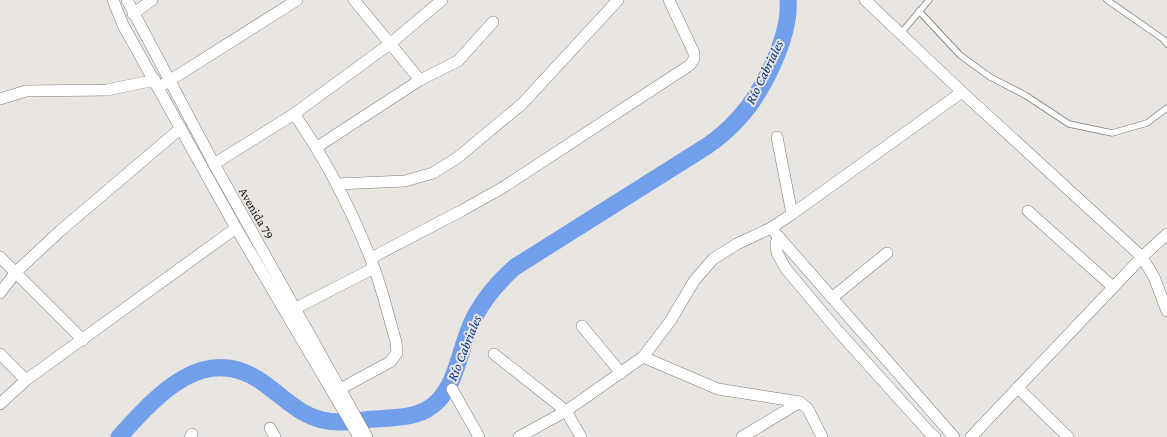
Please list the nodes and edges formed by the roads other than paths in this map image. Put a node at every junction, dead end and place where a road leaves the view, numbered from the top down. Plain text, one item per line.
1 (108, 0) edge
2 (113, 0) edge
3 (127, 0) edge
4 (152, 0) edge
5 (297, 0) edge
6 (354, 0) edge
7 (442, 0) edge
8 (618, 0) edge
9 (669, 0) edge
10 (865, 0) edge
11 (929, 0) edge
12 (1106, 0) edge
13 (919, 11) junction
14 (133, 14) junction
15 (493, 22) dead end
16 (123, 25) junction
17 (901, 33) junction
18 (391, 43) junction
19 (1167, 44) edge
20 (169, 80) junction
21 (420, 80) junction
22 (157, 83) junction
23 (962, 92) junction
24 (0, 99) edge
25 (1167, 108) edge
26 (294, 114) junction
27 (181, 128) junction
28 (777, 137) dead end
29 (317, 146) junction
30 (214, 164) junction
31 (337, 184) junction
32 (1028, 211) dead end
33 (792, 214) junction
34 (236, 228) junction
35 (771, 228) junction
36 (1167, 234) edge
37 (779, 237) junction
38 (887, 253) dead end
39 (0, 257) edge
40 (1142, 257) junction
41 (370, 258) junction
42 (374, 268) junction
43 (16, 272) junction
44 (1113, 287) junction
45 (0, 293) edge
46 (833, 297) junction
47 (296, 308) junction
48 (1167, 311) edge
49 (582, 326) dead end
50 (83, 340) junction
51 (0, 354) edge
52 (494, 354) dead end
53 (643, 357) junction
54 (621, 372) junction
55 (26, 380) junction
56 (1018, 388) junction
57 (340, 389) junction
58 (452, 389) dead end
59 (342, 401) junction
60 (800, 402) junction
61 (0, 404) edge
62 (566, 411) junction
63 (948, 434) edge
64 (358, 437) edge
65 (367, 437) edge
66 (479, 437) edge
67 (519, 437) edge
68 (581, 437) edge
69 (742, 437) edge
70 (822, 437) edge
71 (936, 437) edge
72 (971, 437) edge
73 (1068, 437) edge

1 - 16 street
2 - 16 street
3 - 14 street, Avenida 79
4 - 14 street
5 - 20 street
6 - 18 street
7 - 18 street
8 - 31 street
9 - 41 street
10 - 17 street
11 - 13 lane
12 - 19 lane
13 - 17 lane
13 - 25 lane
14 - 20 street, Avenida 79
15 - 21 street
16 - 22 street
17 - 23 street
18 - 21 street
18 - 26 street
20 - 22 street
20 - 30 street, Avenida 79
21 - 29 street
22 - 24 street
22 - 27 street
23 - 33 street
23 - 40 street
26 - 29 street
26 - 30 street
27 - 34 street
27 - 43 street
28 - 33 street
29 - 31 street
30 - 47 street, Avenida 79
31 - 41 street
32 - 44 street
33 - 35 street
34 - 50 street
34 - 59 street
35 - 37 street
35 - 53 street
36 - 40 street
37 - 46 street
37 - 71 street
38 - 46 street
39 - 43 street
40 - 44 street
40 - 48 street
41 - 42 street
42 - 47 street
42 - 57 street
43 - 45 street
43 - 50 street
44 - 56 street
46 - 63 street
47 - 57 street, Avenida 79
49 - 54 street
50 - 55 street
51 - 55 street
52 - 62 street
53 - 54 street
53 - 60 street
54 - 62 street
55 - 61 street
56 - 72 street
56 - 73 street
57 - 59 street, Avenida 79
58 - 66 street
59 - 64 street, Avenida 79
59 - 65 street, Avenida 79
60 - 69 street
60 - 70 street
62 - 67 street
62 - 68 street

